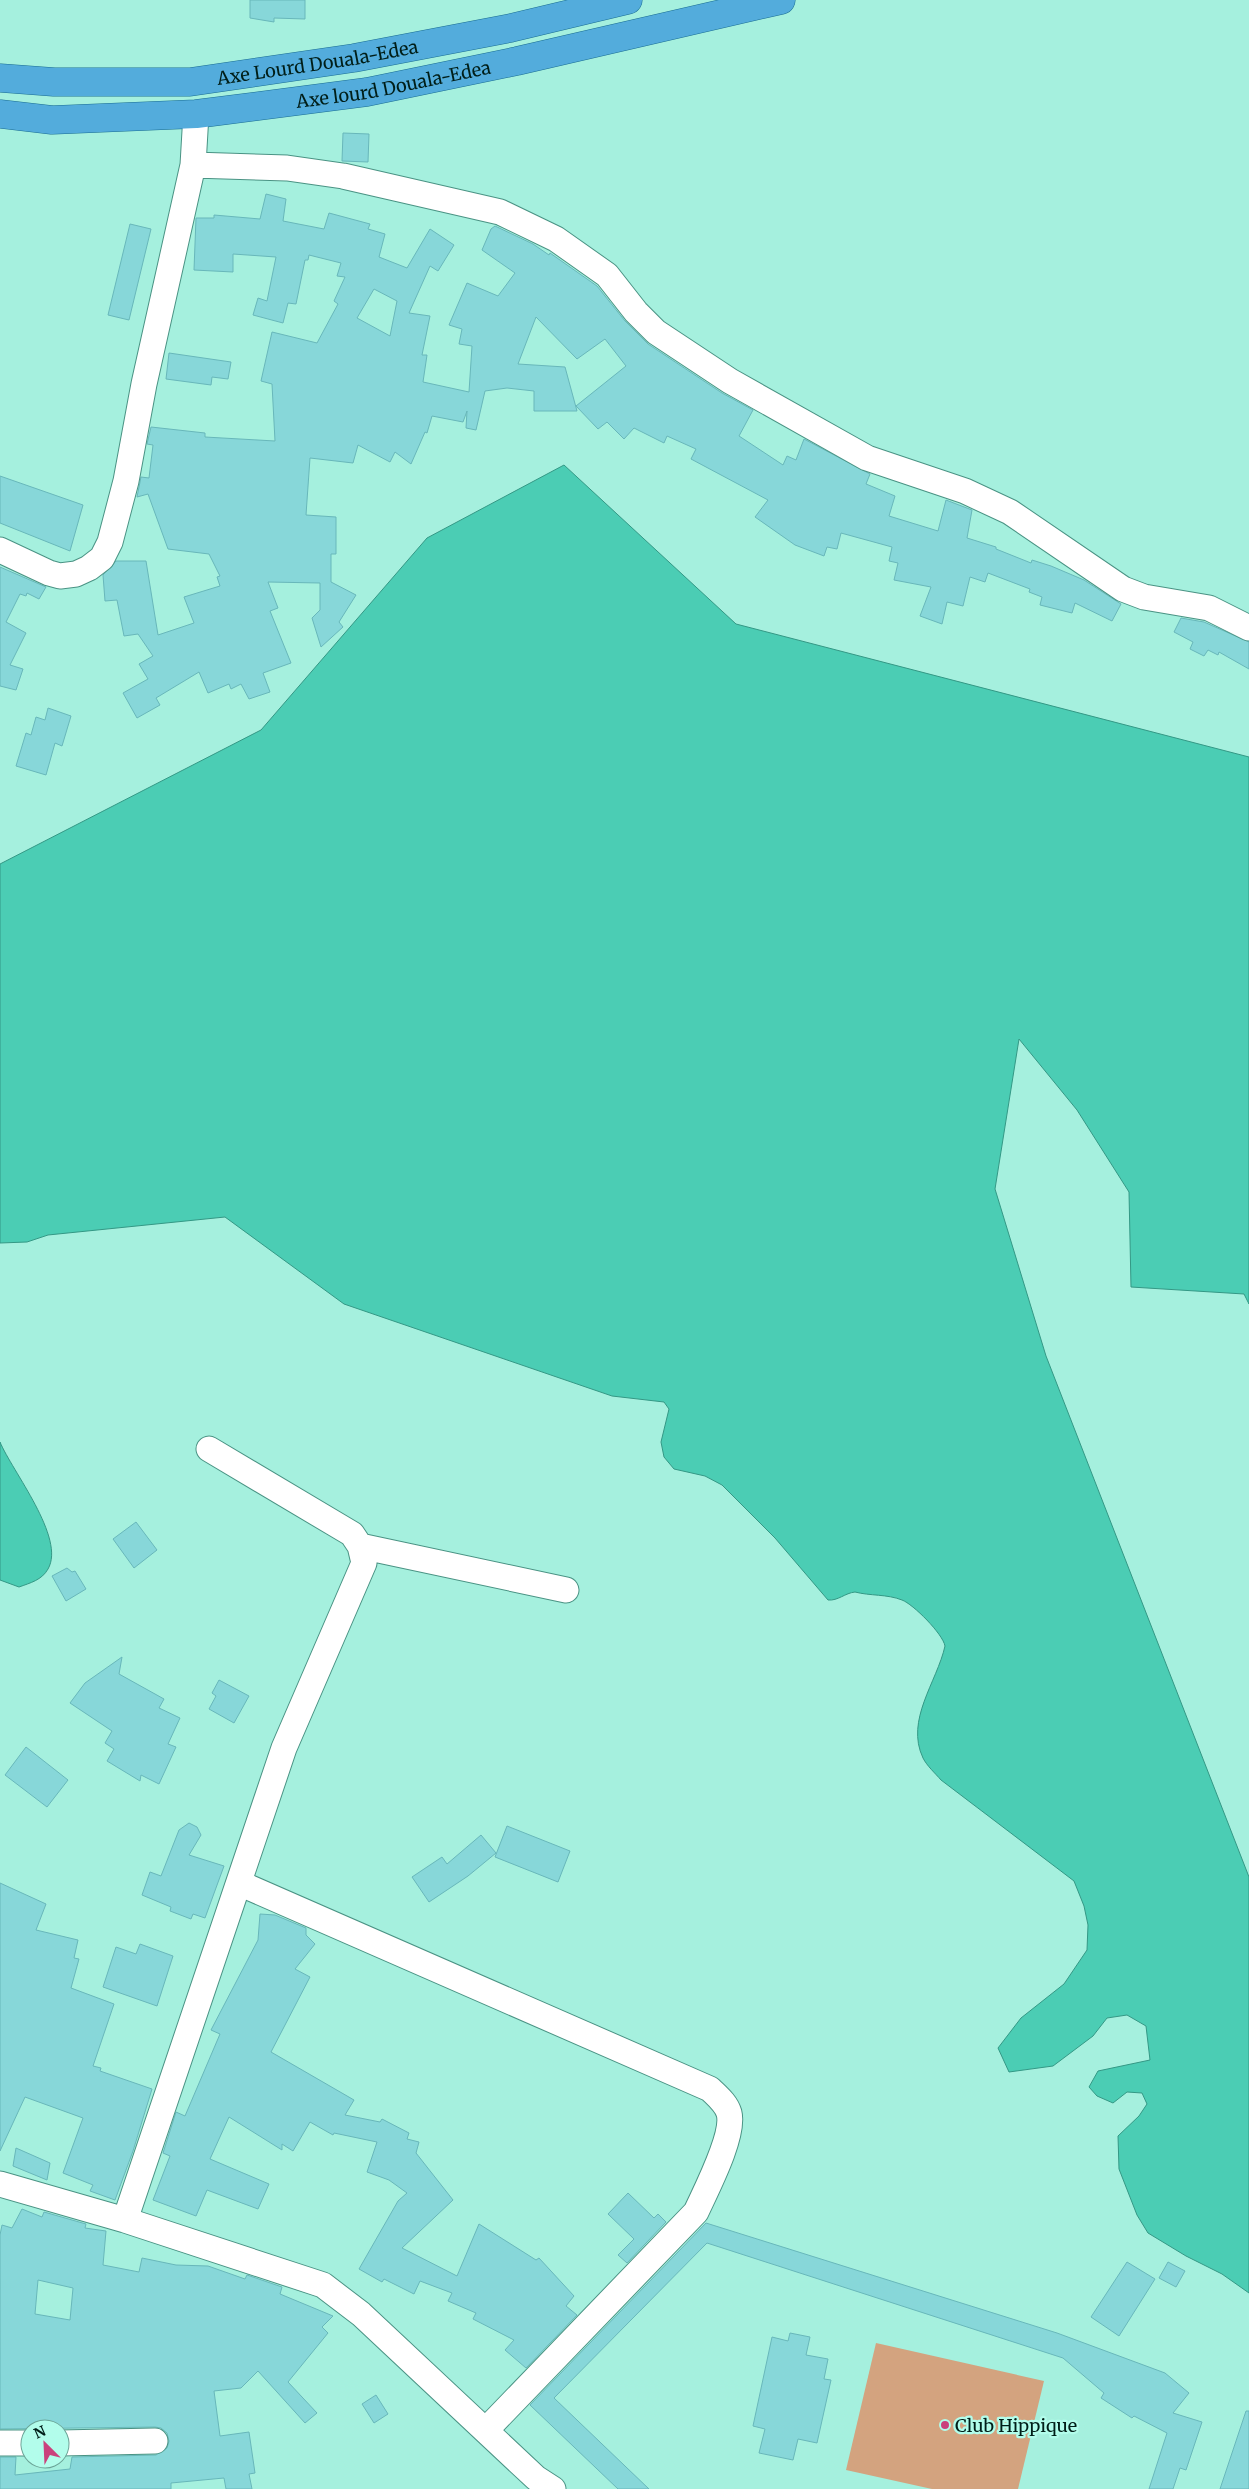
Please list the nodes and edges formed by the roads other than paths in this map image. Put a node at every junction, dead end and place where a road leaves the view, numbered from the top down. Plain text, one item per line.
1 (628, 0) edge
2 (781, 0) edge
3 (0, 78) edge
4 (0, 114) edge
5 (196, 114) junction
6 (193, 165) junction
7 (0, 550) edge
8 (1249, 628) edge
9 (209, 1449) dead end
10 (360, 1546) junction
11 (566, 1590) dead end
12 (239, 1883) junction
13 (0, 2184) edge
14 (125, 2220) junction
15 (486, 2430) junction
16 (154, 2441) dead end
17 (0, 2443) edge
18 (20, 2443) edge
19 (70, 2443) edge
20 (552, 2489) edge

1 - 3 highway, Axe Lourd Douala-Edea
2 - 5 highway, Axe lourd Douala-Edea
4 - 5 highway, Axe lourd Douala-Edea
5 - 6 street
6 - 7 street
6 - 8 street
9 - 10 street
10 - 11 street
10 - 12 street
12 - 14 street
12 - 15 street
13 - 14 street
14 - 15 street
15 - 20 street
16 - 19 street
17 - 18 street

